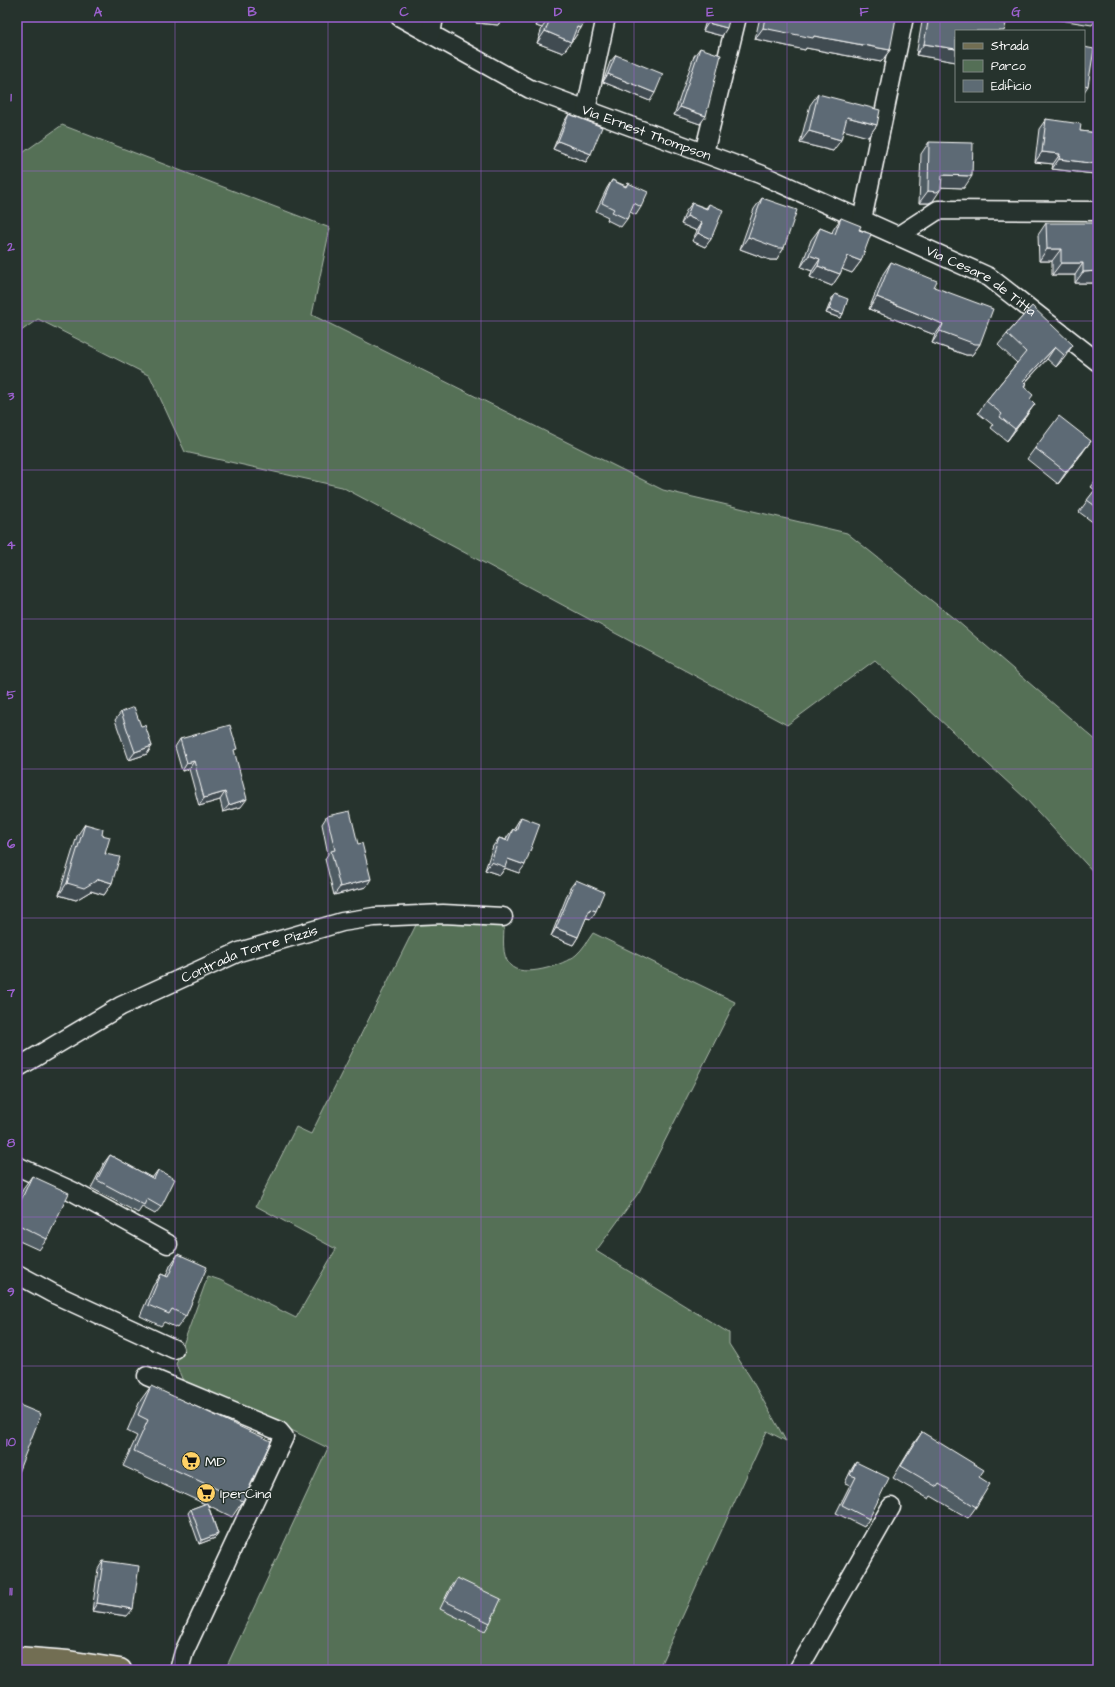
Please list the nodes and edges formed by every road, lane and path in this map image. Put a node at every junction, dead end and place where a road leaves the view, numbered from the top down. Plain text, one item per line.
1 (606, 17) edge
2 (737, 17) edge
3 (904, 17) edge
4 (411, 20) edge
5 (432, 26) edge
6 (586, 110) junction
7 (704, 154) junction
8 (1098, 211) edge
9 (862, 220) junction
10 (898, 236) junction
11 (1098, 362) edge
12 (503, 917) dead end
13 (17, 1068) edge
14 (17, 1166) edge
15 (168, 1244) dead end
16 (17, 1274) edge
17 (174, 1349) dead end
18 (147, 1376) dead end
19 (891, 1507) dead end
20 (17, 1658) edge
21 (120, 1670) edge
22 (179, 1670) edge
23 (798, 1670) edge

1 - 6 street
2 - 7 street
3 - 9 street
4 - 5 street, Via Ernest Thompson
5 - 6 street, Via Ernest Thompson
6 - 7 street, Via Ernest Thompson
7 - 9 street, Via Ernest Thompson
8 - 10 street
9 - 10 street, Via Ernest Thompson
10 - 11 street, Via Cesare de Titta
12 - 13 street, Contrada Torre Pizzis
14 - 15 street
16 - 17 street
18 - 22 street
19 - 23 street
20 - 21 main road

